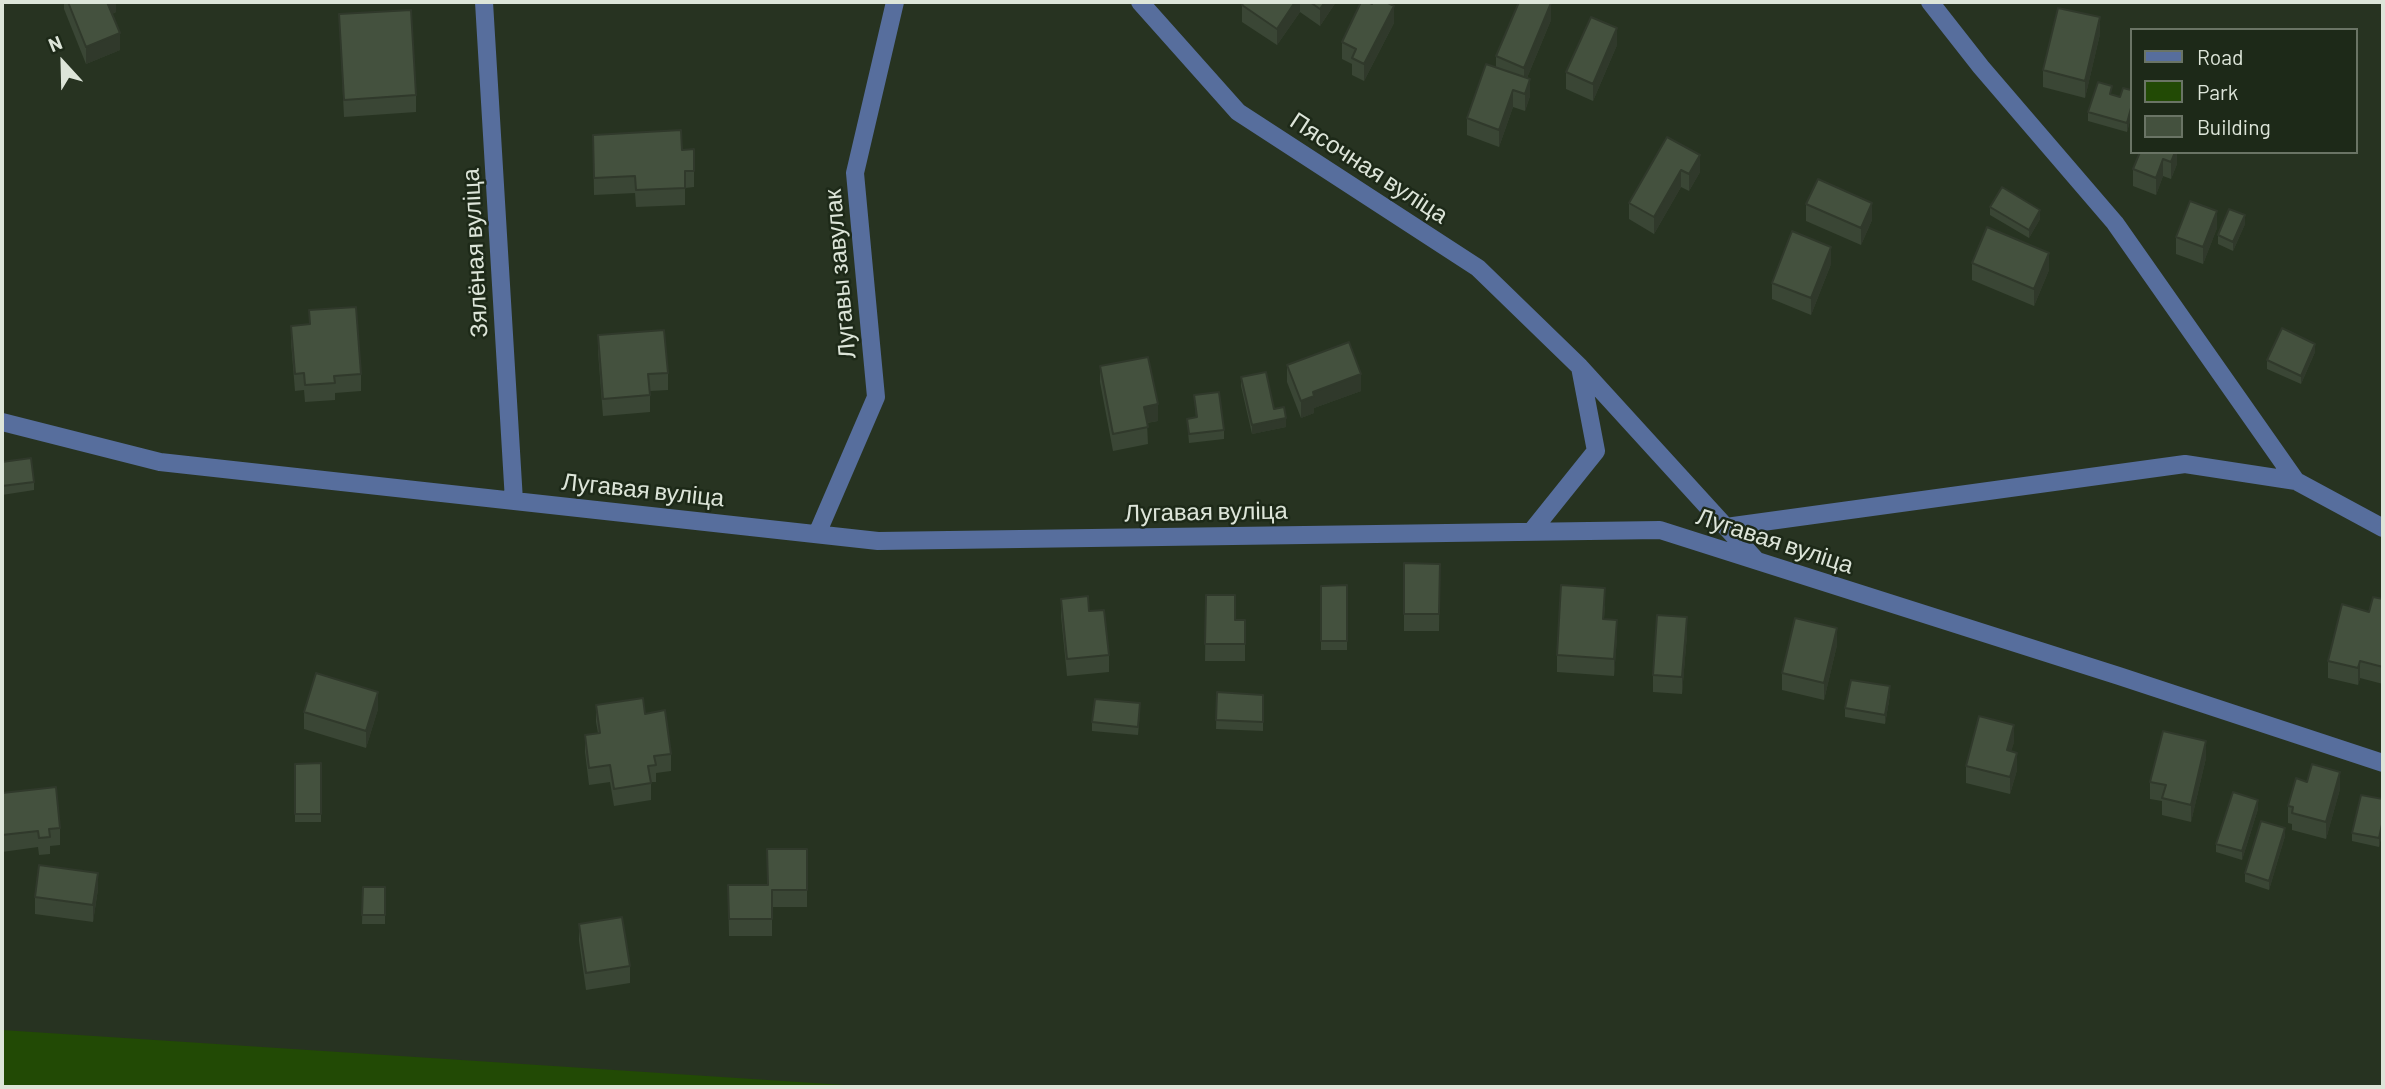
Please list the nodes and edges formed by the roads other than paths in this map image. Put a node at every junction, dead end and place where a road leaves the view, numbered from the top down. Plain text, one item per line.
1 (484, 2) edge
2 (895, 2) edge
3 (1140, 2) edge
4 (1930, 2) edge
5 (1580, 367) junction
6 (2, 422) edge
7 (2296, 481) junction
8 (514, 501) junction
9 (1726, 527) junction
10 (2383, 528) edge
11 (1531, 532) junction
12 (817, 534) junction
13 (1756, 560) junction
14 (2383, 763) edge

1 - 8 street, Зялёная вуліца
2 - 12 street, Лугавы завулак
3 - 5 street, Пясочная вуліца
4 - 7 street
5 - 9 street, Пясочная вуліца
5 - 11 street
6 - 8 street, Лугавая вуліца
7 - 9 street
7 - 10 street
8 - 12 street, Лугавая вуліца
9 - 13 street, Пясочная вуліца
11 - 12 street, Лугавая вуліца
11 - 13 street, Лугавая вуліца
13 - 14 street, Лугавая вуліца

